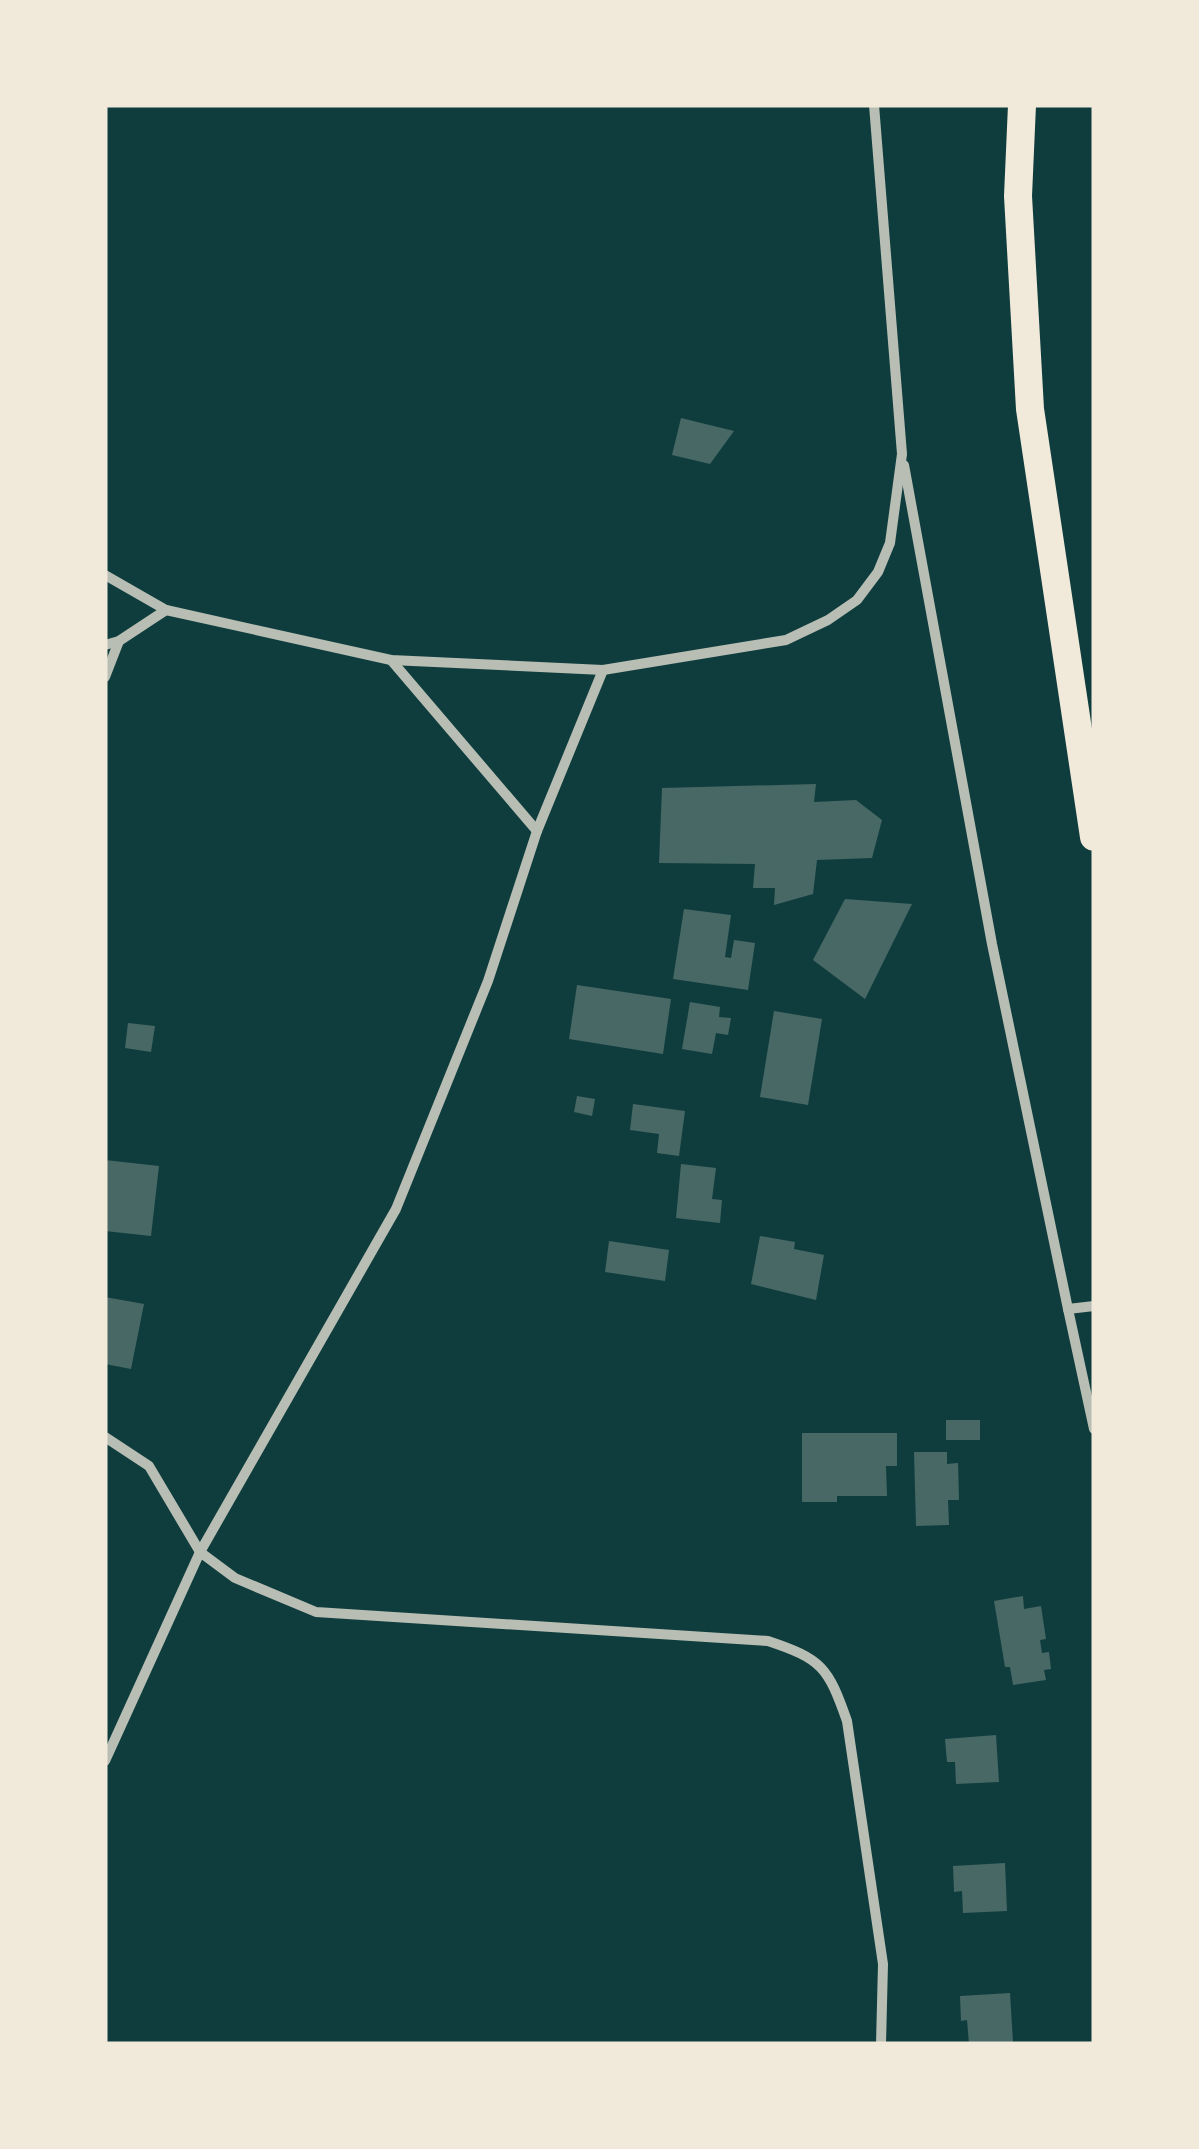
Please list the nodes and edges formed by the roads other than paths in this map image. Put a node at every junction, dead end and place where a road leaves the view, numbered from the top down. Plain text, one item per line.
1 (874, 105) edge
2 (1022, 105) edge
3 (902, 454) junction
4 (105, 576) edge
5 (166, 610) junction
6 (120, 641) junction
7 (105, 645) edge
8 (391, 660) junction
9 (603, 670) junction
10 (105, 677) edge
11 (536, 831) junction
12 (1094, 836) edge
13 (1094, 1306) edge
14 (1068, 1309) junction
15 (1094, 1428) edge
16 (105, 1437) edge
17 (200, 1552) junction
18 (105, 1761) edge
19 (881, 2044) edge

1 - 3 street
2 - 12 highway
3 - 9 street
3 - 14 street
4 - 5 street
5 - 6 street
5 - 8 street
6 - 7 street
6 - 10 street
8 - 9 street
8 - 11 street
9 - 11 street
11 - 17 street
13 - 14 street
14 - 15 street
16 - 17 street
17 - 18 street
17 - 19 street

